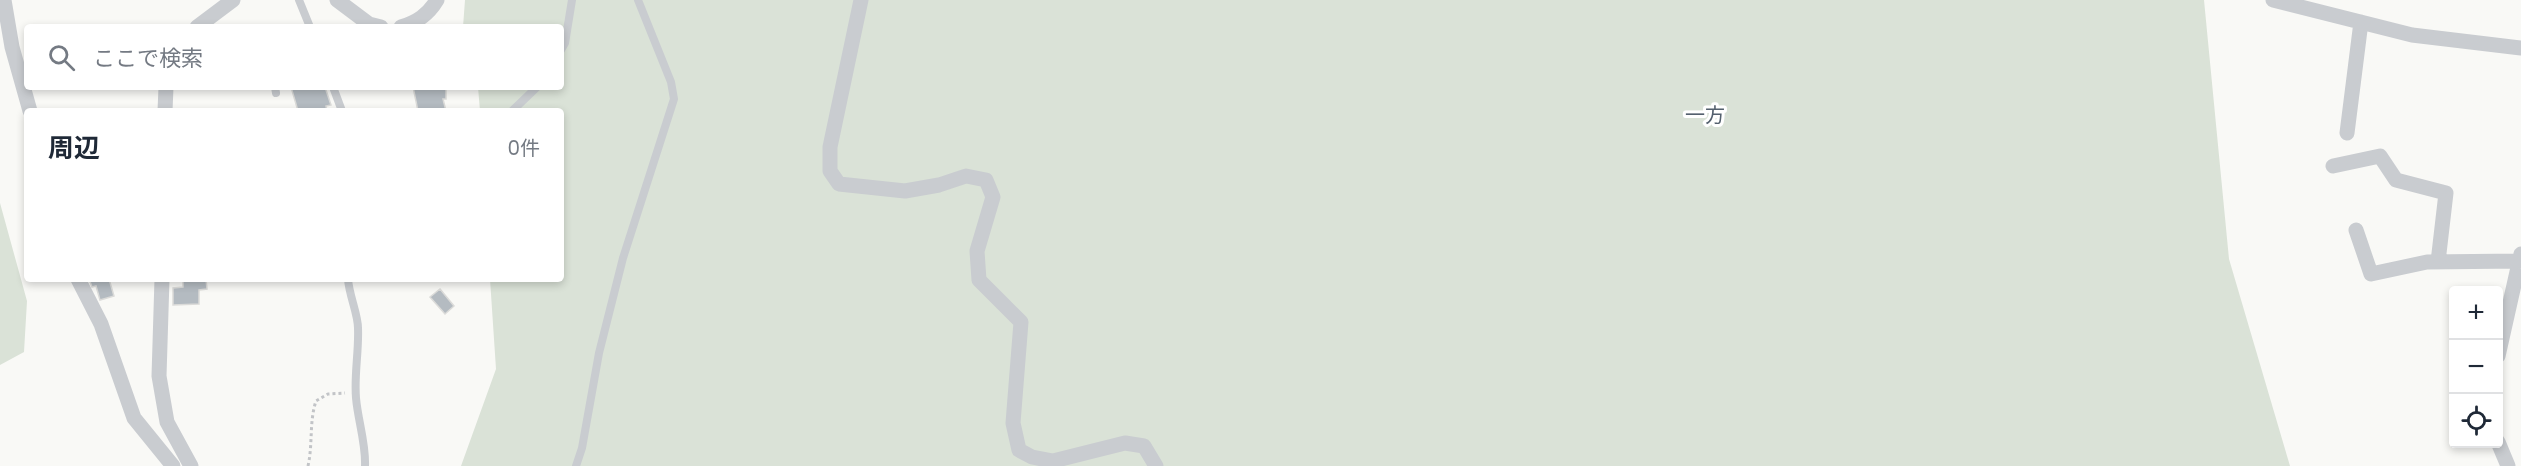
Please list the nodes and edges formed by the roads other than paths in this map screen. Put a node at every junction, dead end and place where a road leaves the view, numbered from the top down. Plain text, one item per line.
1 (4, 0) edge
2 (233, 0) edge
3 (299, 0) edge
4 (337, 0) edge
5 (437, 0) edge
6 (572, 0) edge
7 (638, 0) edge
8 (861, 0) edge
9 (2273, 0) edge
10 (2361, 22) junction
11 (201, 24) edge
12 (309, 24) edge
13 (369, 24) edge
14 (413, 24) edge
15 (564, 45) edge
16 (2521, 48) edge
17 (24, 90) edge
18 (24, 90) edge
19 (166, 90) edge
20 (334, 90) edge
21 (534, 90) edge
22 (29, 108) edge
23 (165, 108) edge
24 (341, 108) edge
25 (515, 108) edge
26 (2347, 133) dead end
27 (2332, 166) dead end
28 (2356, 230) dead end
29 (2520, 257) edge
30 (2438, 262) junction
31 (80, 282) edge
32 (162, 282) edge
33 (348, 282) edge
34 (2513, 322) edge
35 (2503, 346) edge
36 (2501, 448) edge
37 (173, 466) edge
38 (191, 466) edge
39 (365, 466) edge
40 (576, 466) edge
41 (1156, 466) edge
42 (2508, 466) edge

1 - 17 street
2 - 11 street
3 - 12 lane
4 - 13 street
5 - 14 street
6 - 15 lane
7 - 40 lane
8 - 41 street
9 - 10 street
10 - 16 street
10 - 26 street
18 - 22 street
19 - 23 street
20 - 24 lane
21 - 25 lane
27 - 30 street
28 - 30 street
29 - 30 street
29 - 34 street
31 - 37 street
32 - 38 street
33 - 39 lane
34 - 35 street
36 - 42 street

